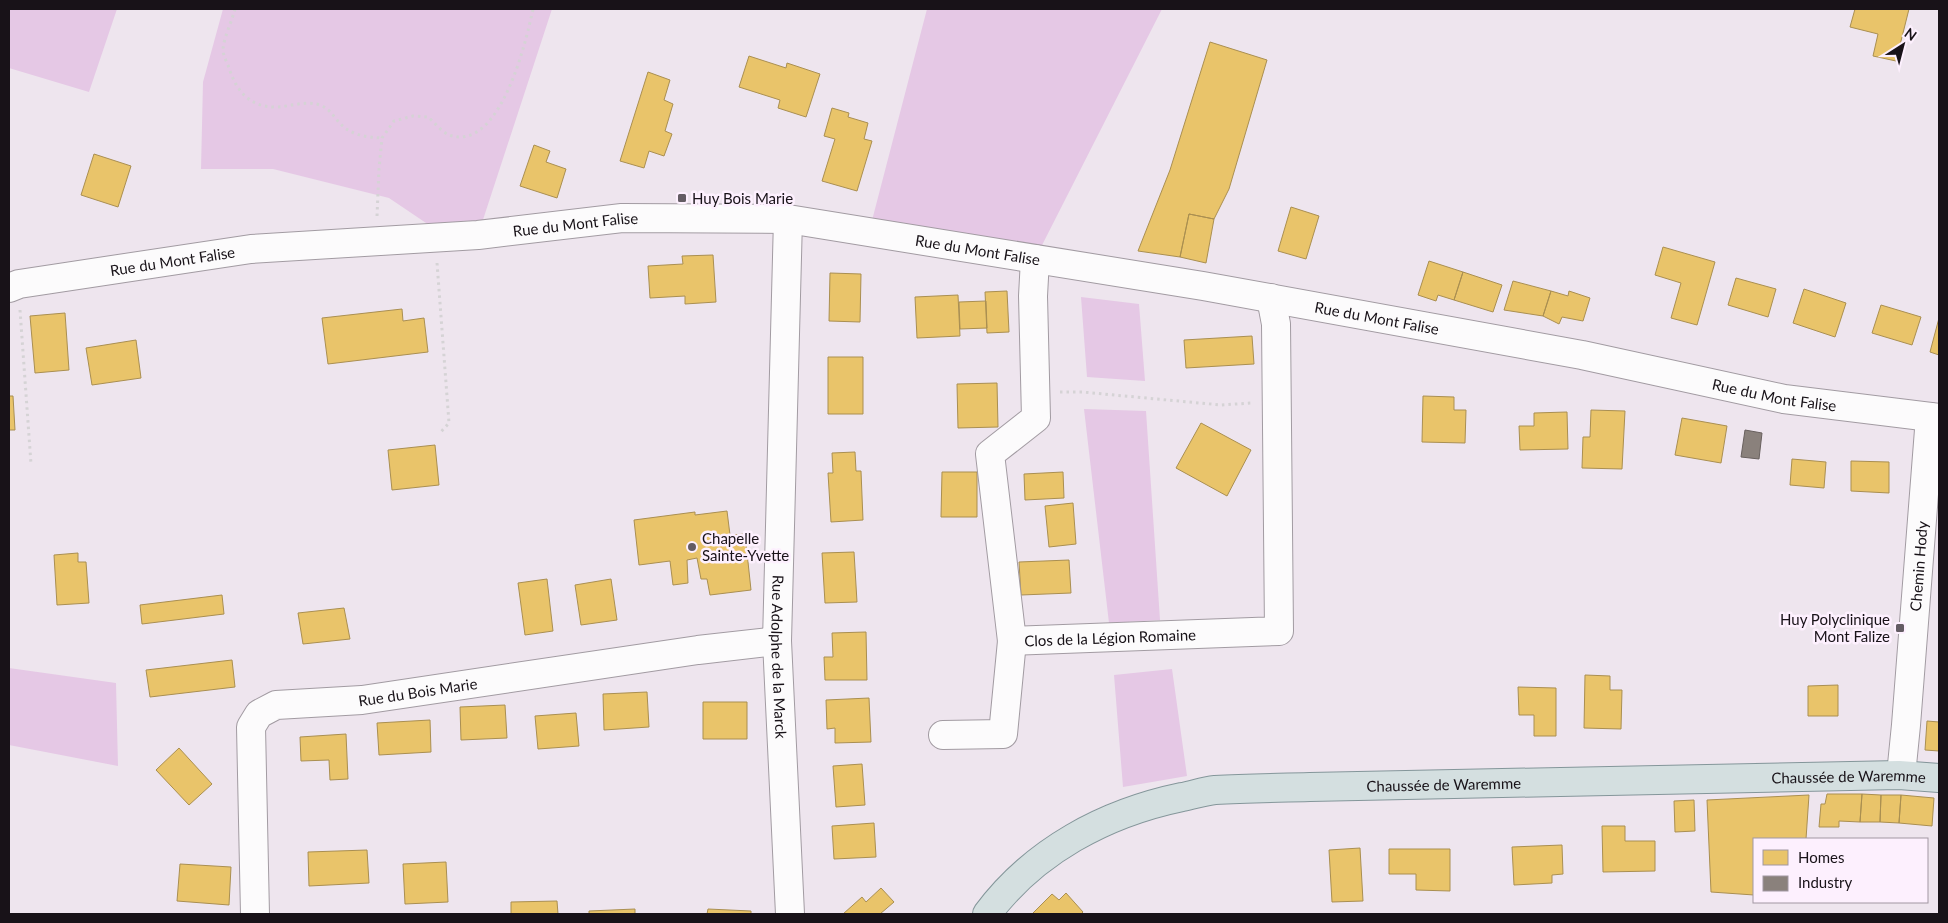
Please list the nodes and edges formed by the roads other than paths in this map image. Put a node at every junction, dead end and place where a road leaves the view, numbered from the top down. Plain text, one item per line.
1 (788, 220) junction
2 (1035, 259) junction
3 (14, 286) edge
4 (1271, 298) junction
5 (1935, 418) edge
6 (777, 641) junction
7 (1012, 641) junction
8 (943, 735) dead end
9 (1899, 775) junction
10 (1939, 778) edge
11 (255, 914) edge
12 (790, 914) edge
13 (987, 914) edge

1 - 2 street, Rue du Mont Falise
1 - 3 street, Rue du Mont Falise
1 - 6 street, Rue Adolphe de la Marck
2 - 4 street, Rue du Mont Falise
2 - 7 street, Clos de la Légion Romaine
4 - 5 street, Rue du Mont Falise
4 - 7 street, Clos de la Légion Romaine
5 - 9 street, Chemin Hody
6 - 11 street, Rue du Bois Marie
6 - 12 street, Rue Adolphe de la Marck
7 - 8 street
9 - 10 main road, Chaussée de Waremme
9 - 13 main road, Chaussée de Waremme

